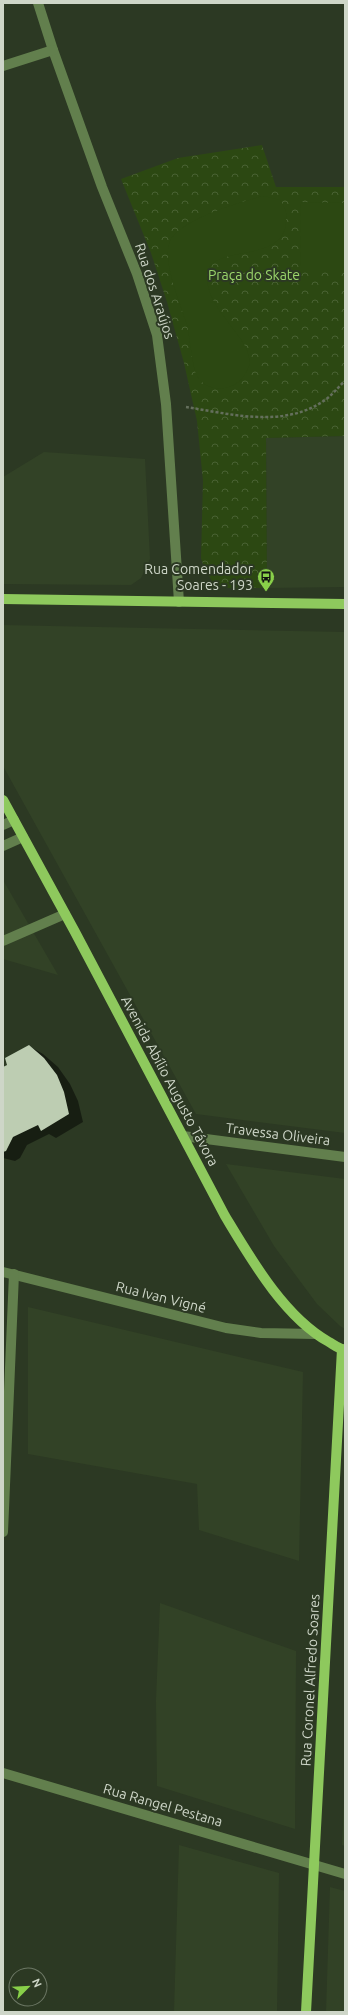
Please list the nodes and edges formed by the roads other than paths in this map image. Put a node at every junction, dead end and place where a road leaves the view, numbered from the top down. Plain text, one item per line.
1 (38, 3) edge
2 (53, 50) junction
3 (3, 66) edge
4 (3, 600) edge
5 (179, 602) junction
6 (345, 604) edge
7 (3, 800) edge
8 (14, 820) junction
9 (3, 825) edge
10 (23, 837) junction
11 (3, 846) edge
12 (65, 914) junction
13 (3, 941) edge
14 (183, 1136) junction
15 (345, 1157) edge
16 (3, 1272) edge
17 (14, 1274) junction
18 (314, 1334) junction
19 (344, 1350) edge
20 (3, 1532) edge
21 (3, 1773) edge
22 (314, 1865) junction
23 (345, 1874) edge
24 (306, 2012) edge

1 - 2 street, Rua dos Araújos
2 - 3 street
2 - 5 street, Rua dos Araújos
4 - 5 main road
5 - 6 main road
7 - 8 main road, Avenida Abílio Augusto Távora
8 - 9 street
8 - 10 main road, Avenida Abílio Augusto Távora
10 - 11 street
10 - 12 main road, Avenida Abílio Augusto Távora
12 - 13 street
12 - 14 main road, Avenida Abílio Augusto Távora
14 - 15 street, Travessa Oliveira
14 - 18 main road, Avenida Abílio Augusto Távora
16 - 17 street, Rua Ivan Vigné
17 - 18 street, Rua Ivan Vigné
17 - 20 street
18 - 19 main road, Avenida Abílio Augusto Távora
19 - 22 main road, Rua Coronel Alfredo Soares
21 - 22 street, Rua Rangel Pestana
22 - 23 street, Rua Rangel Pestana
22 - 24 main road, Rua Coronel Alfredo Soares

